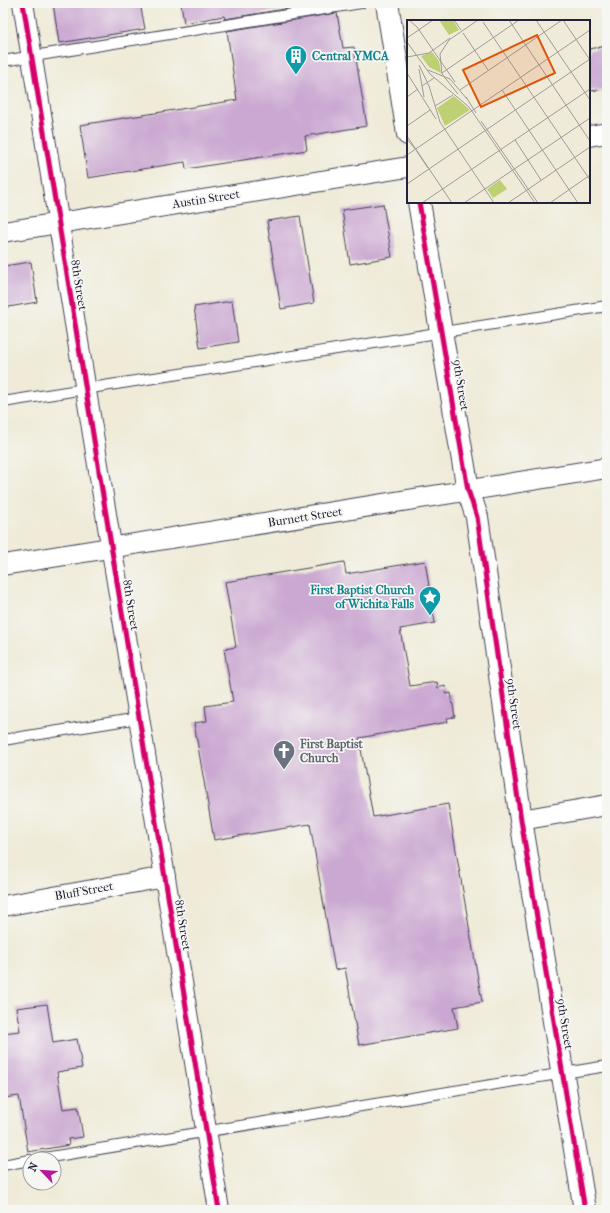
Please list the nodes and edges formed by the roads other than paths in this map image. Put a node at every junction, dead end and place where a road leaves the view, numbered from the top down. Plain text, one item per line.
1 (23, 3) edge
2 (360, 3) edge
3 (387, 3) edge
4 (32, 56) junction
5 (3, 61) edge
6 (407, 128) edge
7 (607, 133) edge
8 (590, 136) edge
9 (407, 166) edge
10 (419, 203) edge
11 (59, 223) junction
12 (3, 232) edge
13 (607, 306) edge
14 (442, 332) junction
15 (86, 390) junction
16 (3, 402) edge
17 (607, 468) edge
18 (468, 490) junction
19 (112, 548) junction
20 (3, 565) edge
21 (139, 718) junction
22 (3, 740) edge
23 (607, 805) edge
24 (521, 820) junction
25 (165, 877) junction
26 (3, 906) edge
27 (607, 1066) edge
28 (563, 1073) junction
29 (206, 1132) junction
30 (62, 1155) edge
31 (22, 1161) edge
32 (3, 1165) edge
33 (219, 1210) edge
34 (585, 1210) edge

1 - 4 street, 8th Street
2 - 4 lane
3 - 6 street
4 - 5 lane
4 - 11 street, 8th Street
7 - 8 street
9 - 11 street, Austin Street
10 - 14 street, 9th Street
11 - 12 street, Austin Street
11 - 15 street, 8th Street
13 - 14 lane
14 - 15 lane
14 - 18 street, 9th Street
15 - 16 lane
15 - 19 street, 8th Street
17 - 18 street, Burnett Street
18 - 19 street, Burnett Street
18 - 24 street, 9th Street
19 - 20 street, Burnett Street
19 - 21 street, 8th Street
21 - 22 lane
21 - 25 street, 8th Street
23 - 24 street
24 - 28 street, 9th Street
25 - 26 street, Bluff Street
25 - 29 street, 8th Street
27 - 28 lane
28 - 29 lane
28 - 34 street, 9th Street
29 - 30 lane
29 - 33 street, 8th Street
31 - 32 lane

